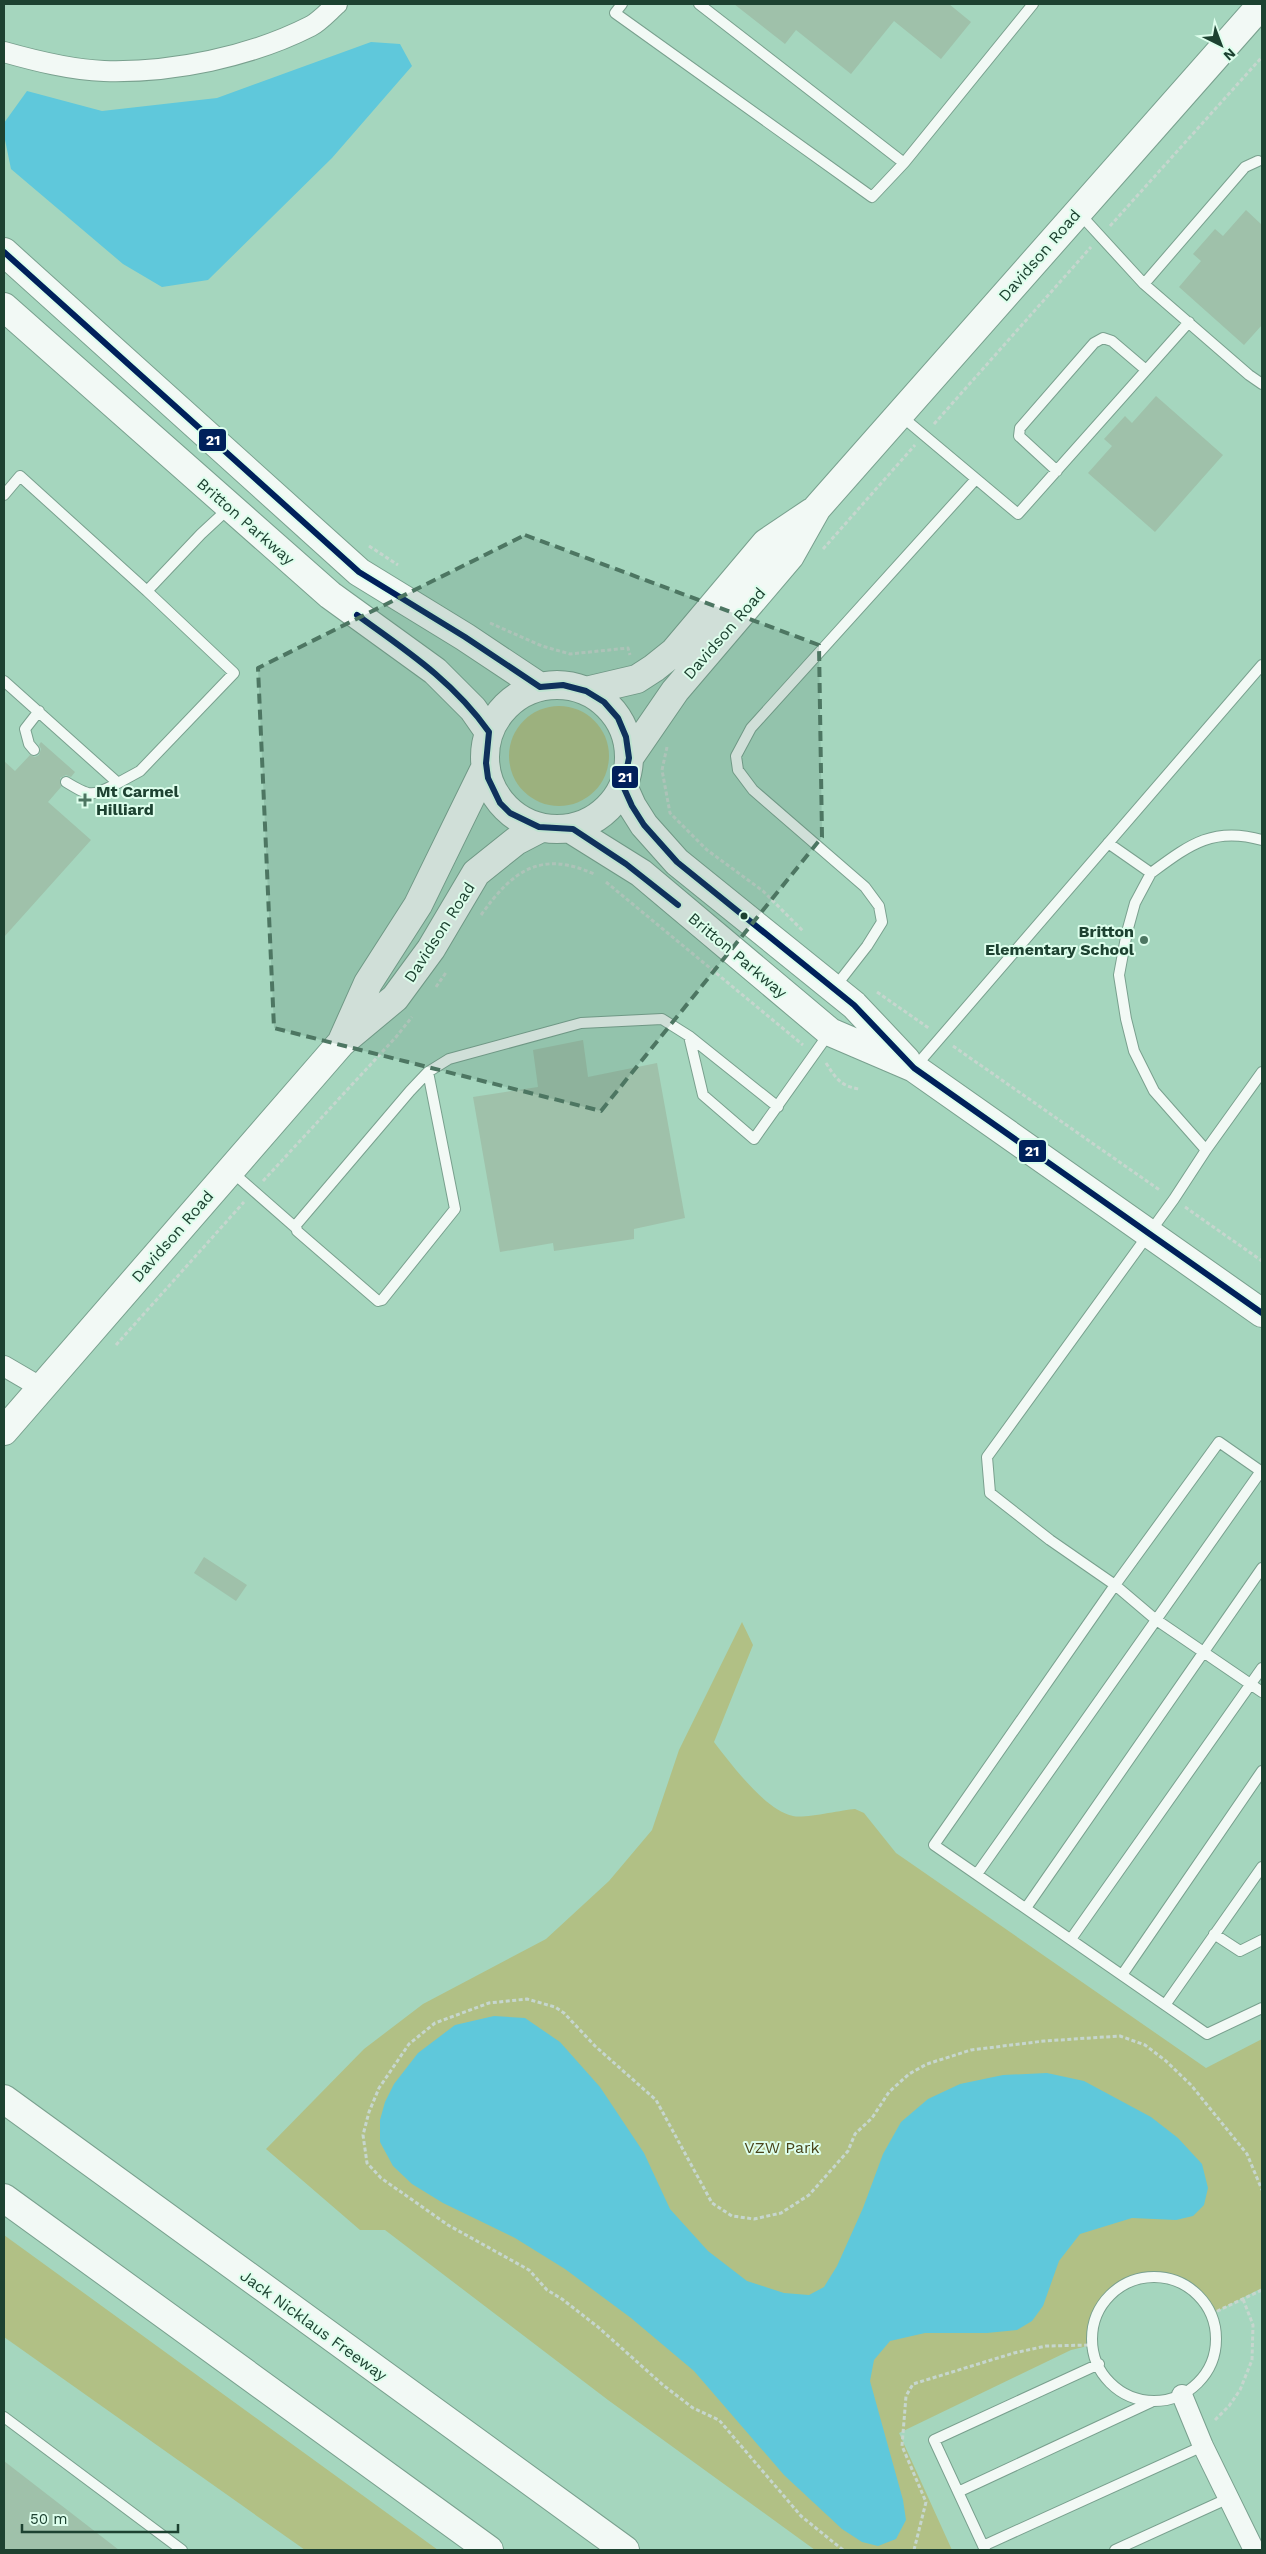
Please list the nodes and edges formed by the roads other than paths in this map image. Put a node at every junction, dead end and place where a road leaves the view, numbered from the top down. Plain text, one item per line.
1 (337, 4) edge
2 (622, 4) edge
3 (699, 4) edge
4 (1033, 4) edge
5 (1262, 4) edge
6 (4, 52) edge
7 (1258, 161) dead end
8 (904, 163) junction
9 (1078, 211) junction
10 (4, 252) edge
11 (1144, 284) junction
12 (4, 307) edge
13 (1189, 322) junction
14 (1146, 370) junction
15 (1262, 382) edge
16 (899, 414) junction
17 (1056, 471) junction
18 (976, 479) junction
19 (4, 495) edge
20 (229, 508) junction
21 (817, 508) junction
22 (147, 591) junction
23 (1262, 665) edge
24 (4, 681) edge
25 (540, 687) junction
26 (586, 691) junction
27 (39, 711) junction
28 (489, 732) junction
29 (34, 750) dead end
30 (629, 758) junction
31 (485, 768) junction
32 (66, 782) dead end
33 (118, 782) junction
34 (623, 786) junction
35 (541, 828) junction
36 (569, 828) junction
37 (1262, 840) edge
38 (1108, 843) junction
39 (1151, 874) junction
40 (842, 979) junction
41 (830, 1032) junction
42 (689, 1036) junction
43 (341, 1043) junction
44 (914, 1068) junction
45 (428, 1072) junction
46 (1262, 1072) edge
47 (778, 1107) junction
48 (1206, 1150) junction
49 (230, 1170) junction
50 (296, 1228) junction
51 (1149, 1233) junction
52 (1262, 1313) edge
53 (4, 1366) edge
54 (40, 1387) junction
55 (4, 1431) edge
56 (1262, 1471) edge
57 (1262, 1568) edge
58 (1115, 1585) junction
59 (1155, 1619) junction
60 (1204, 1654) junction
61 (1262, 1668) edge
62 (1251, 1683) junction
63 (1262, 1692) edge
64 (1262, 1771) edge
65 (1262, 1866) edge
66 (976, 1874) junction
67 (1026, 1908) junction
68 (1214, 1934) junction
69 (1071, 1939) junction
70 (1262, 1940) edge
71 (1122, 1975) junction
72 (1165, 2005) junction
73 (1262, 2008) edge
74 (4, 2099) edge
75 (4, 2198) edge
76 (1099, 2364) junction
77 (1182, 2395) junction
78 (1152, 2401) junction
79 (4, 2417) edge
80 (1203, 2446) junction
81 (958, 2492) junction
82 (1229, 2498) junction
83 (984, 2548) edge
84 (1250, 2549) edge
85 (182, 2550) edge
86 (489, 2550) edge
87 (625, 2550) edge
88 (1116, 2550) edge

1 - 6 street
2 - 8 lane
3 - 8 lane
4 - 8 lane
5 - 9 main road, Davidson Road
7 - 11 lane
9 - 11 lane
9 - 16 main road, Davidson Road
10 - 25 main road
11 - 13 lane
12 - 20 main road, Britton Parkway
13 - 14 lane
13 - 15 lane
14 - 17 lane
14 - 17 lane
16 - 18 lane
16 - 21 main road, Davidson Road
17 - 18 lane
18 - 40 lane
19 - 22 lane
20 - 22 lane
20 - 28 main road, Britton Parkway
21 - 26 main road, Davidson Road
21 - 30 main road, Davidson Road
22 - 33 lane
23 - 38 lane
24 - 27 lane
25 - 26 main road
25 - 28 main road
26 - 30 main road
27 - 29 lane
27 - 33 lane
28 - 31 main road
30 - 34 main road
31 - 35 main road
31 - 43 main road, Davidson Road
32 - 33 lane
34 - 36 main road
34 - 40 main road, Britton Parkway
35 - 36 main road
35 - 43 main road, Davidson Road
36 - 41 main road, Britton Parkway
37 - 39 lane
38 - 39 lane
38 - 44 lane
39 - 48 lane
40 - 44 main road, Britton Parkway
41 - 44 main road, Britton Parkway
41 - 47 lane
42 - 45 lane
42 - 47 lane
42 - 47 lane
43 - 49 main road, Davidson Road
44 - 51 main road, Britton Parkway
45 - 50 lane
45 - 50 lane
46 - 48 lane
48 - 51 lane
49 - 50 lane
49 - 54 main road, Davidson Road
51 - 52 main road, Britton Parkway
51 - 58 lane
53 - 54 street
54 - 55 main road, Davidson Road
56 - 58 lane
56 - 59 lane
57 - 60 lane
58 - 59 lane
58 - 66 lane
59 - 60 lane
59 - 66 lane
60 - 62 lane
60 - 67 lane
61 - 62 lane
62 - 63 lane
62 - 69 lane
64 - 71 lane
65 - 68 lane
66 - 67 lane
67 - 69 lane
68 - 70 lane
68 - 72 lane
69 - 71 lane
71 - 72 lane
72 - 73 lane
74 - 87 main road, Jack Nicklaus Freeway
75 - 86 main road
76 - 77 lane
76 - 78 lane
76 - 81 lane
77 - 78 lane
77 - 80 street
78 - 81 lane
79 - 85 lane
80 - 82 street
80 - 83 lane
81 - 83 lane
82 - 84 street
82 - 88 lane

